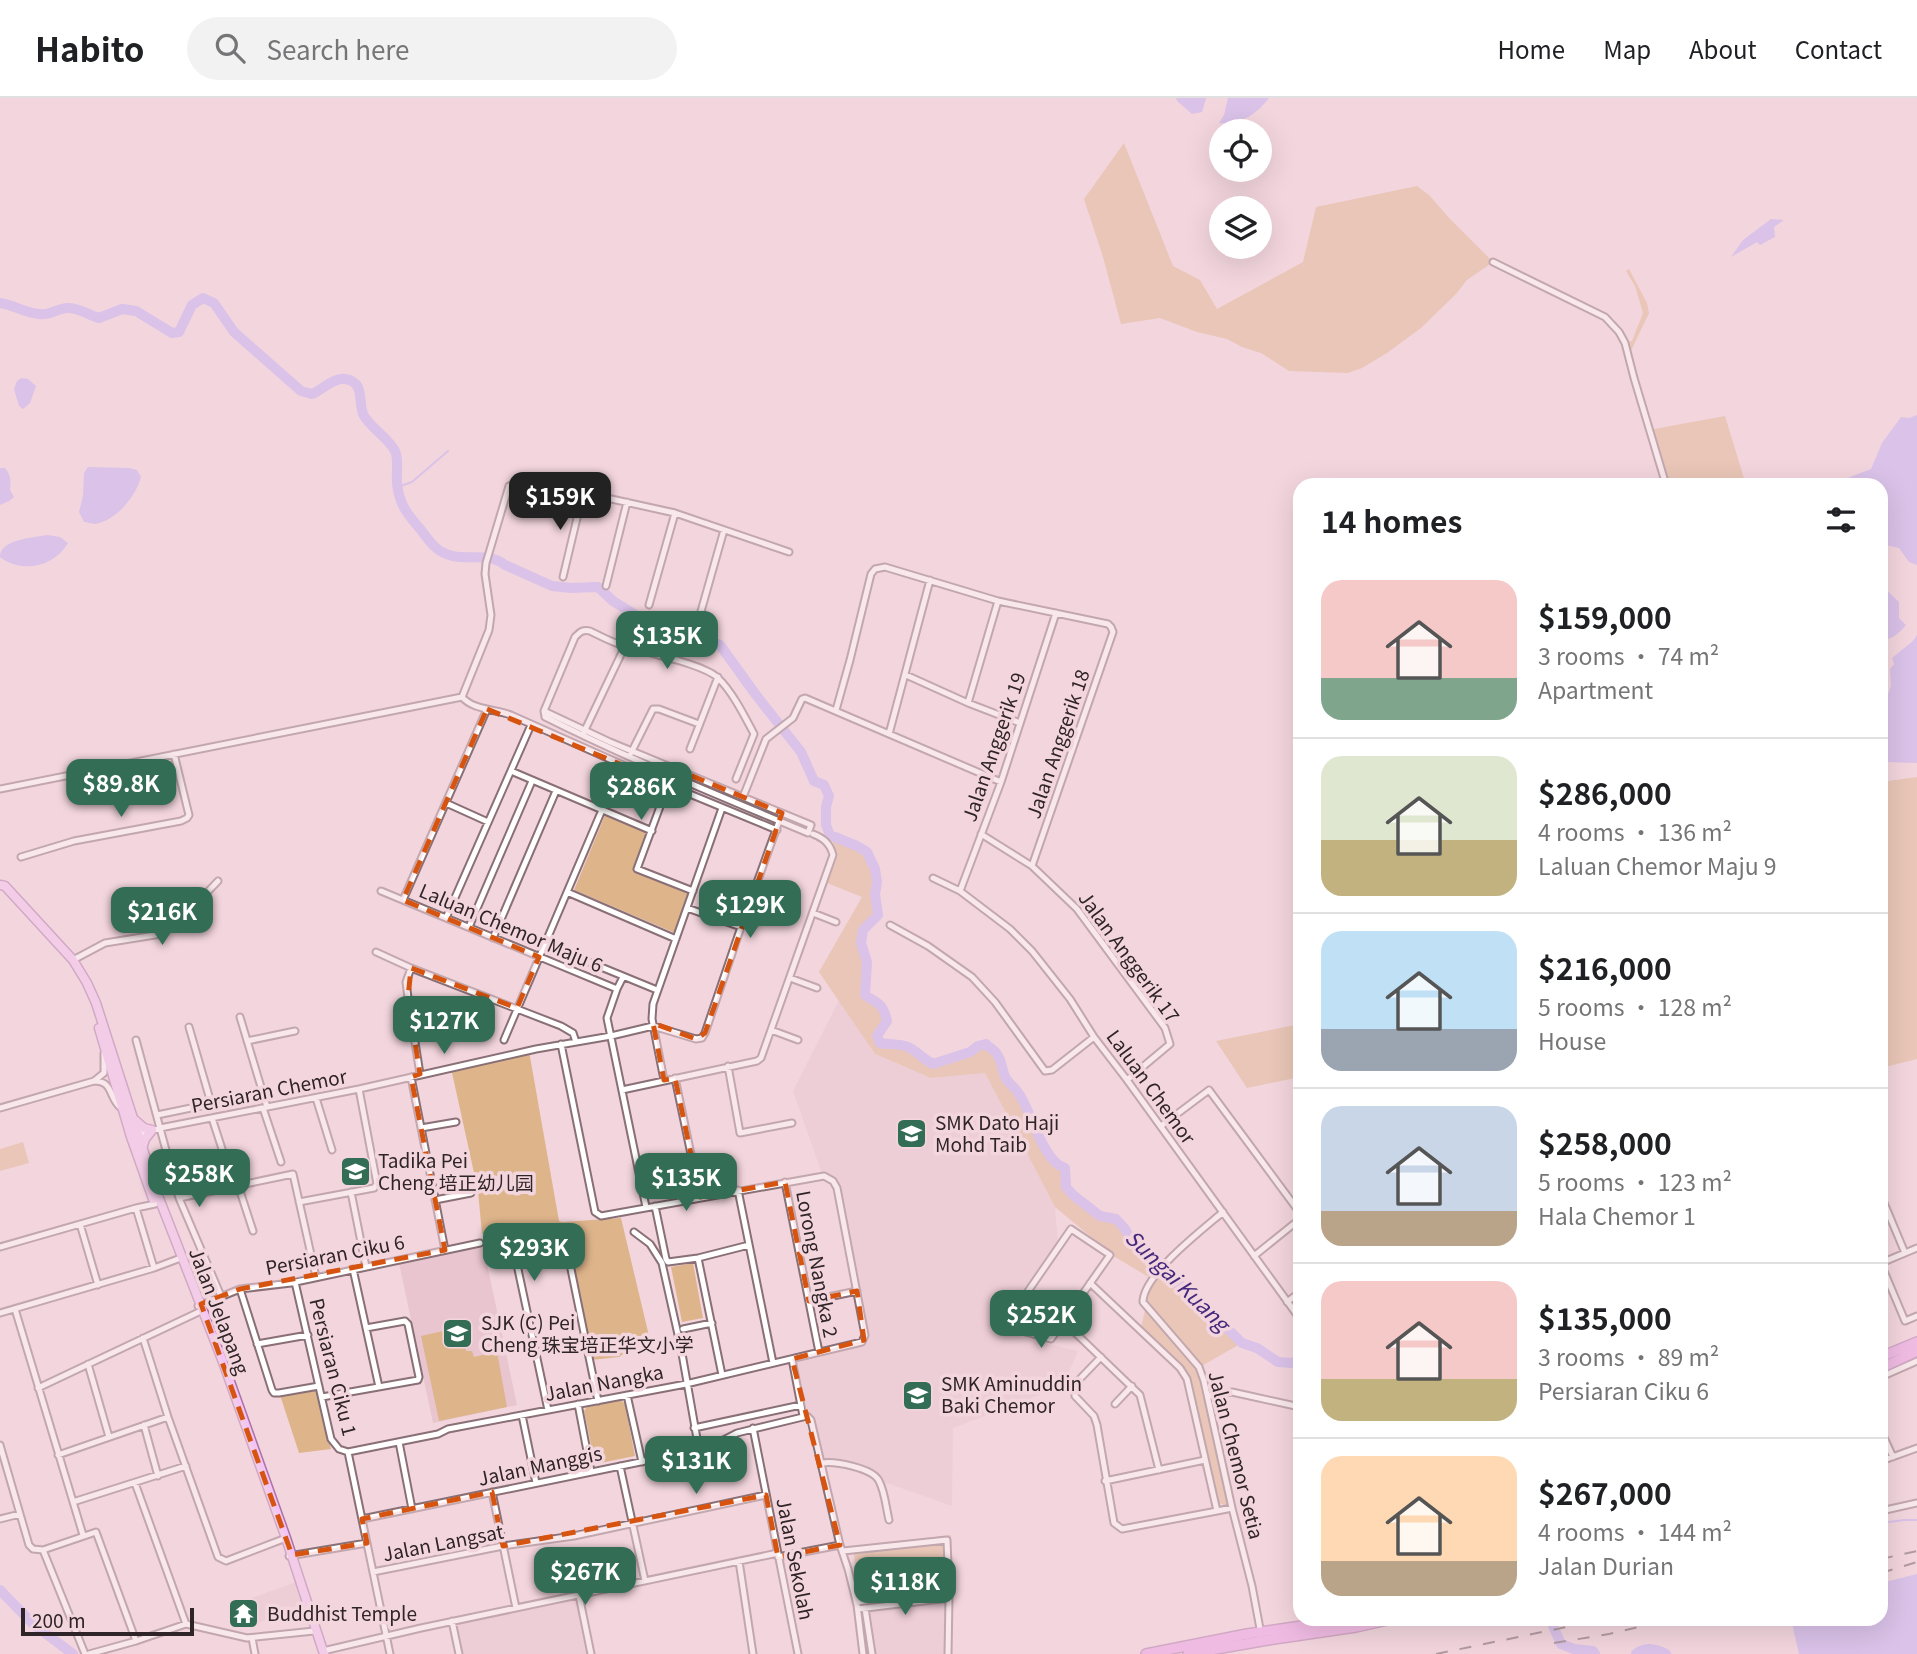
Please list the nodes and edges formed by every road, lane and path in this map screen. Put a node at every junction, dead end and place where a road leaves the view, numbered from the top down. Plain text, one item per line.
1 (1493, 262) dead end
2 (1664, 478) edge
3 (583, 493) junction
4 (627, 502) junction
5 (675, 513) junction
6 (724, 530) junction
7 (789, 552) dead end
8 (563, 577) dead end
9 (930, 580) junction
10 (606, 586) dead end
11 (999, 601) junction
12 (649, 605) dead end
13 (1056, 612) junction
14 (698, 622) dead end
15 (625, 646) junction
16 (906, 675) junction
17 (718, 677) junction
18 (462, 697) junction
19 (968, 703) junction
20 (487, 709) junction
21 (836, 710) junction
22 (1020, 723) junction
23 (699, 724) junction
24 (531, 725) junction
25 (584, 732) junction
26 (889, 734) junction
27 (690, 749) dead end
28 (631, 753) junction
29 (174, 754) junction
30 (675, 769) junction
31 (511, 771) junction
32 (672, 775) junction
33 (736, 779) dead end
34 (533, 781) junction
35 (1001, 782) junction
36 (668, 785) junction
37 (0, 789) edge
38 (556, 791) junction
39 (743, 797) junction
40 (446, 803) junction
41 (722, 808) junction
42 (602, 810) junction
43 (782, 813) junction
44 (780, 821) junction
45 (488, 822) junction
46 (777, 830) junction
47 (652, 831) junction
48 (811, 833) junction
49 (981, 834) junction
50 (21, 857) dead end
51 (1032, 866) junction
52 (933, 878) dead end
53 (218, 881) dead end
54 (1, 884) edge
55 (381, 891) dead end
56 (693, 891) junction
57 (960, 891) junction
58 (567, 892) junction
59 (402, 900) junction
60 (687, 908) junction
61 (813, 913) junction
62 (446, 918) junction
63 (836, 922) dead end
64 (890, 925) dead end
65 (469, 927) junction
66 (741, 927) junction
67 (493, 937) junction
68 (676, 939) junction
69 (545, 944) junction
70 (376, 953) dead end
71 (539, 957) junction
72 (73, 960) junction
73 (411, 968) junction
74 (623, 977) junction
75 (790, 978) junction
76 (817, 988) dead end
77 (617, 989) junction
78 (657, 990) junction
79 (517, 1008) junction
80 (240, 1017) dead end
81 (653, 1026) junction
82 (189, 1027) dead end
83 (771, 1030) junction
84 (295, 1031) dead end
85 (100, 1032) junction
86 (611, 1035) junction
87 (1094, 1037) junction
88 (136, 1040) dead end
89 (504, 1040) dead end
90 (798, 1040) dead end
91 (247, 1041) junction
92 (576, 1042) junction
93 (561, 1044) junction
94 (104, 1048) junction
95 (728, 1066) junction
96 (420, 1074) junction
97 (411, 1077) junction
98 (675, 1078) junction
99 (664, 1080) junction
100 (1127, 1080) junction
101 (94, 1081) junction
102 (359, 1089) junction
103 (622, 1090) junction
104 (264, 1093) junction
105 (316, 1098) junction
106 (211, 1103) junction
107 (265, 1107) junction
108 (0, 1108) edge
109 (123, 1110) junction
110 (132, 1115) junction
111 (157, 1115) junction
112 (212, 1118) junction
113 (456, 1122) dead end
114 (792, 1123) dead end
115 (1161, 1126) junction
116 (421, 1128) junction
117 (156, 1129) junction
118 (137, 1135) junction
119 (142, 1150) junction
120 (331, 1150) dead end
121 (281, 1162) dead end
122 (140, 1164) junction
123 (785, 1182) junction
124 (236, 1186) junction
125 (738, 1190) junction
126 (351, 1192) junction
127 (471, 1193) dead end
128 (700, 1197) junction
129 (179, 1198) junction
130 (435, 1200) junction
131 (299, 1202) junction
132 (156, 1204) junction
133 (1293, 1204) edge
134 (655, 1206) junction
135 (646, 1207) junction
136 (136, 1208) junction
137 (1223, 1212) junction
138 (1888, 1212) edge
139 (80, 1224) junction
140 (1293, 1225) edge
141 (253, 1231) dead end
142 (634, 1232) dead end
143 (480, 1243) dead end
144 (749, 1245) junction
145 (0, 1247) edge
146 (1917, 1248) edge
147 (445, 1250) junction
148 (1905, 1253) junction
149 (1254, 1256) junction
150 (698, 1258) junction
151 (178, 1259) junction
152 (1888, 1260) edge
153 (366, 1267) junction
154 (154, 1268) junction
155 (353, 1269) junction
156 (316, 1278) junction
157 (1888, 1280) edge
158 (295, 1282) junction
159 (1090, 1283) junction
160 (98, 1285) junction
161 (240, 1289) junction
162 (857, 1291) junction
163 (221, 1296) junction
164 (1293, 1297) edge
165 (809, 1300) junction
166 (1287, 1302) junction
167 (201, 1308) junction
168 (15, 1309) junction
169 (1293, 1310) edge
170 (0, 1313) edge
171 (1917, 1316) edge
172 (1063, 1321) junction
173 (712, 1323) junction
174 (366, 1328) junction
175 (683, 1329) dead end
176 (308, 1335) junction
177 (143, 1338) junction
178 (1917, 1342) edge
179 (257, 1344) junction
180 (1917, 1351) edge
181 (819, 1352) junction
182 (1888, 1354) edge
183 (1101, 1357) junction
184 (792, 1359) junction
185 (1917, 1361) edge
186 (773, 1363) junction
187 (88, 1364) junction
188 (1888, 1365) edge
189 (1888, 1374) edge
190 (722, 1375) junction
191 (686, 1384) junction
192 (319, 1386) junction
193 (379, 1387) junction
194 (1132, 1387) junction
195 (38, 1388) junction
196 (627, 1395) junction
197 (1208, 1396) junction
198 (322, 1397) junction
199 (598, 1401) junction
200 (1115, 1404) dead end
201 (578, 1405) junction
202 (800, 1405) junction
203 (1293, 1405) edge
204 (548, 1410) junction
205 (523, 1415) junction
206 (805, 1416) junction
207 (168, 1417) junction
208 (144, 1425) junction
209 (694, 1428) junction
210 (753, 1428) junction
211 (109, 1437) junction
212 (399, 1442) junction
213 (0, 1445) edge
214 (1888, 1446) edge
215 (699, 1450) junction
216 (1916, 1450) edge
217 (348, 1452) junction
218 (58, 1455) junction
219 (1893, 1457) junction
220 (1888, 1459) edge
221 (1205, 1460) junction
222 (642, 1462) junction
223 (822, 1463) junction
224 (186, 1466) junction
225 (620, 1466) junction
226 (1159, 1470) junction
227 (591, 1472) junction
228 (158, 1475) junction
229 (1105, 1480) junction
230 (135, 1483) junction
231 (536, 1483) junction
232 (492, 1492) junction
233 (766, 1495) junction
234 (73, 1502) junction
235 (1917, 1503) edge
236 (412, 1508) junction
237 (1232, 1508) junction
238 (1888, 1509) edge
239 (1217, 1511) junction
240 (20, 1514) junction
241 (0, 1519) edge
242 (362, 1519) junction
243 (889, 1520) dead end
244 (632, 1523) junction
245 (83, 1535) junction
246 (285, 1538) junction
247 (367, 1543) junction
248 (503, 1546) junction
249 (841, 1548) junction
250 (43, 1550) junction
251 (778, 1555) junction
252 (291, 1556) junction
253 (739, 1561) junction
254 (373, 1572) junction
255 (645, 1581) junction
256 (579, 1594) junction
257 (860, 1606) junction
258 (516, 1608) junction
259 (452, 1621) junction
260 (186, 1623) junction
261 (1313, 1626) edge
262 (1360, 1626) edge
263 (314, 1631) junction
264 (1261, 1636) junction
265 (387, 1637) junction
266 (252, 1638) junction
267 (136, 1641) junction
268 (322, 1653) edge
269 (87, 1654) edge
270 (256, 1654) edge
271 (390, 1654) edge
272 (459, 1654) edge
273 (591, 1654) edge
274 (753, 1654) edge
275 (798, 1654) edge
276 (863, 1654) edge
277 (872, 1654) edge
278 (948, 1654) edge
279 (1146, 1654) edge
280 (1188, 1654) edge

1 - 2 street
3 - 4 street
3 - 8 street
3 - 18 street
4 - 5 street
4 - 10 street
5 - 6 street
5 - 12 street
6 - 7 street
6 - 14 street
9 - 11 street
9 - 16 street
9 - 21 street
11 - 13 street
11 - 19 street
13 - 22 street, Jalan Anggerik 19
13 - 51 street, Jalan Anggerik 18
15 - 17 street
15 - 25 street
15 - 25 street
16 - 19 street
16 - 26 street
17 - 23 street
17 - 33 street
18 - 20 street
18 - 29 street
19 - 22 street
20 - 24 street
20 - 40 street
21 - 26 street
21 - 39 street
22 - 35 street, Jalan Anggerik 19
23 - 27 street
23 - 28 street
24 - 31 street
24 - 36 street
25 - 28 street
26 - 35 street
28 - 30 street
28 - 32 street
29 - 37 street
29 - 50 street
30 - 32 street
30 - 39 street
31 - 34 street
31 - 45 street
32 - 36 street
32 - 44 street
34 - 38 street
34 - 65 street
35 - 49 street, Jalan Anggerik 19
36 - 41 street
36 - 47 street
38 - 42 street
38 - 67 street
39 - 43 street
40 - 45 street
40 - 59 street
41 - 46 street
41 - 56 street
42 - 47 street
42 - 58 street
43 - 44 street
43 - 48 street
44 - 46 street
44 - 48 street
45 - 62 street
46 - 66 street
47 - 56 street
48 - 61 street
49 - 51 street, Jalan Anggerik 17
49 - 57 street, Jalan Anggerik 19
51 - 100 street, Jalan Anggerik 17
52 - 57 street, Laluan Chemor
53 - 72 street
54 - 72 main road, Jalan Jelapang
54 - 85 main road, Jalan Jelapang
55 - 59 street, Laluan Chemor Maju 6
56 - 60 street
57 - 87 street, Laluan Chemor
58 - 68 street
58 - 69 street
59 - 62 street, Laluan Chemor Maju 6
60 - 66 street
60 - 68 street
61 - 63 street
61 - 75 street
62 - 65 street, Laluan Chemor Maju 6
64 - 87 street
65 - 67 street, Laluan Chemor Maju 6
66 - 81 street
67 - 71 street, Laluan Chemor Maju 6
68 - 78 street
69 - 71 street
69 - 74 street
70 - 73 street
71 - 77 street, Laluan Chemor Maju 6
71 - 79 street
72 - 110 main road, Jalan Jelapang
73 - 79 street
73 - 96 street
74 - 77 street, Laluan Chemor Maju 6
74 - 78 street
75 - 76 street
75 - 83 street
77 - 86 street
78 - 81 street
79 - 89 street
79 - 92 street
80 - 91 street
81 - 86 street, Persiaran Chemor
81 - 99 street
82 - 106 street
83 - 90 street
83 - 95 street
84 - 91 street
85 - 94 main road, Jalan Jelapang
85 - 118 main road
86 - 92 street, Persiaran Chemor
86 - 103 street
87 - 100 street, Laluan Chemor
88 - 111 street
91 - 104 street
92 - 93 street, Persiaran Chemor
93 - 96 street, Persiaran Chemor
93 - 135 street
94 - 101 street
94 - 109 main road, Jalan Jelapang
95 - 98 street
95 - 114 street
96 - 97 street, Persiaran Chemor
97 - 102 street, Persiaran Chemor
97 - 116 street
98 - 99 street
98 - 128 street
99 - 103 street
100 - 115 street, Laluan Chemor
101 - 108 street
101 - 109 street
102 - 105 street, Persiaran Chemor
102 - 126 street
103 - 135 street
104 - 106 street
104 - 107 street
105 - 107 street, Persiaran Chemor
105 - 120 street
106 - 111 street
107 - 112 street, Persiaran Chemor
107 - 121 street
109 - 122 main road, Jalan Jelapang
110 - 117 main road
110 - 118 main road, Jalan Jelapang
111 - 117 street
112 - 117 street, Persiaran Chemor
112 - 124 street
113 - 116 street
115 - 133 street
115 - 137 street, Laluan Chemor
116 - 130 street
117 - 118 street, Persiaran Chemor
117 - 119 main road
117 - 129 street
118 - 119 main road, Jalan Jelapang
118 - 122 main road
119 - 167 main road, Jalan Jelapang
122 - 132 main road, Jalan Jelapang
123 - 125 street
123 - 162 street
123 - 165 street, Lorong Nangka 2
124 - 129 street
124 - 131 street
124 - 141 street
125 - 128 street
125 - 144 street
126 - 131 street
126 - 153 street
127 - 130 street
128 - 134 street
129 - 163 street
130 - 147 street
131 - 156 street
132 - 136 street
132 - 151 main road, Jalan Jelapang
134 - 135 street
134 - 150 street
136 - 139 street
136 - 154 street
137 - 149 street, Laluan Chemor
137 - 197 street, Jalan Chemor Setia
138 - 148 street
139 - 145 street
139 - 160 street
140 - 149 street
142 - 191 street
143 - 147 street, Persiaran Ciku 6
144 - 150 street
144 - 186 street
146 - 148 street
147 - 153 street, Persiaran Ciku 6
148 - 152 street
149 - 166 street, Laluan Chemor
150 - 173 street
151 - 154 street
151 - 167 main road, Jalan Jelapang
153 - 155 street, Persiaran Ciku 6
154 - 160 street
155 - 156 street, Persiaran Ciku 6
155 - 174 street
156 - 158 street, Persiaran Ciku 6
157 - 171 street
158 - 161 street, Persiaran Ciku 6
158 - 176 street, Persiaran Ciku 1
159 - 172 street
159 - 172 street
159 - 221 street
160 - 168 street
161 - 163 street, Persiaran Ciku 6
161 - 179 street
162 - 165 street
162 - 181 street, Jalan Nangka
163 - 167 street, Persiaran Ciku 6
164 - 166 street
165 - 181 street, Lorong Nangka 2
166 - 169 street, Laluan Chemor
167 - 177 street, Persiaran Ciku 6
167 - 246 main road, Jalan Jelapang
168 - 170 street
168 - 195 street
172 - 183 street
173 - 175 street
173 - 190 street
174 - 193 street
174 - 193 street
176 - 179 street
176 - 192 street, Persiaran Ciku 1
177 - 187 street, Persiaran Ciku 6
177 - 207 street
178 - 182 highway
179 - 192 street
180 - 188 highway
181 - 184 street, Jalan Nangka
183 - 194 street
183 - 229 street
184 - 186 street, Jalan Nangka
184 - 202 street
185 - 189 street
186 - 190 street, Jalan Nangka
187 - 195 street, Persiaran Ciku 6
187 - 211 street
190 - 191 street, Jalan Nangka
191 - 196 street, Jalan Nangka
191 - 209 street
192 - 198 street, Persiaran Ciku 1
193 - 198 street
194 - 200 street
194 - 226 street
195 - 218 street
196 - 199 street, Jalan Nangka
196 - 222 street
197 - 203 street
197 - 237 street, Jalan Chemor Setia
198 - 217 street, Persiaran Ciku 1
199 - 201 street, Jalan Nangka
199 - 204 street
201 - 204 street, Jalan Nangka
201 - 227 street
202 - 206 street
202 - 209 street
204 - 205 street, Jalan Nangka
205 - 212 street, Jalan Nangka
205 - 231 street
206 - 210 street, Jalan Manggis
206 - 223 street
207 - 208 street
207 - 224 street
208 - 211 street
208 - 228 street
209 - 215 street
210 - 215 street, Jalan Manggis
210 - 233 street, Jalan Sekolah
211 - 218 street
212 - 217 street, Jalan Nangka
212 - 236 street
213 - 240 street
214 - 219 street
215 - 222 street, Jalan Manggis
216 - 219 street
217 - 242 street
218 - 234 street
219 - 220 street
221 - 226 street
221 - 239 street
222 - 225 street, Jalan Manggis
223 - 243 street
223 - 249 street
224 - 228 street
224 - 246 street
225 - 227 street, Jalan Manggis
225 - 244 street
226 - 229 street
227 - 231 street, Jalan Manggis
228 - 230 street
229 - 239 street
230 - 234 street
230 - 260 street
231 - 232 street, Jalan Manggis
232 - 236 street, Jalan Manggis
232 - 248 street
233 - 244 street, Jalan Langsat
233 - 251 street, Jalan Sekolah
234 - 245 street
235 - 238 street
236 - 242 street, Jalan Manggis
237 - 239 street
237 - 264 street, Jalan Chemor Setia
240 - 241 street
240 - 250 street
242 - 247 street
244 - 248 street, Jalan Langsat
244 - 255 street
245 - 250 street
245 - 267 street
246 - 252 main road, Jalan Jelapang
247 - 252 street
247 - 254 street
248 - 254 street, Jalan Langsat
248 - 258 street
249 - 251 street
249 - 257 street
249 - 257 street
250 - 269 street
251 - 253 street
251 - 275 street, Jalan Sekolah
252 - 263 main road, Jalan Jelapang
252 - 268 main road, Jalan Jelapang
253 - 255 street
253 - 274 street
254 - 265 street
255 - 256 street
256 - 258 street
256 - 273 street
257 - 276 street
257 - 277 street
257 - 278 street
258 - 259 street
259 - 265 street
259 - 272 street
260 - 266 street
260 - 267 street
261 - 264 highway
262 - 264 highway
263 - 266 street
263 - 268 main road, Jalan Jelapang
264 - 279 highway
264 - 280 highway
265 - 268 street
265 - 271 street
266 - 270 street
267 - 269 street

